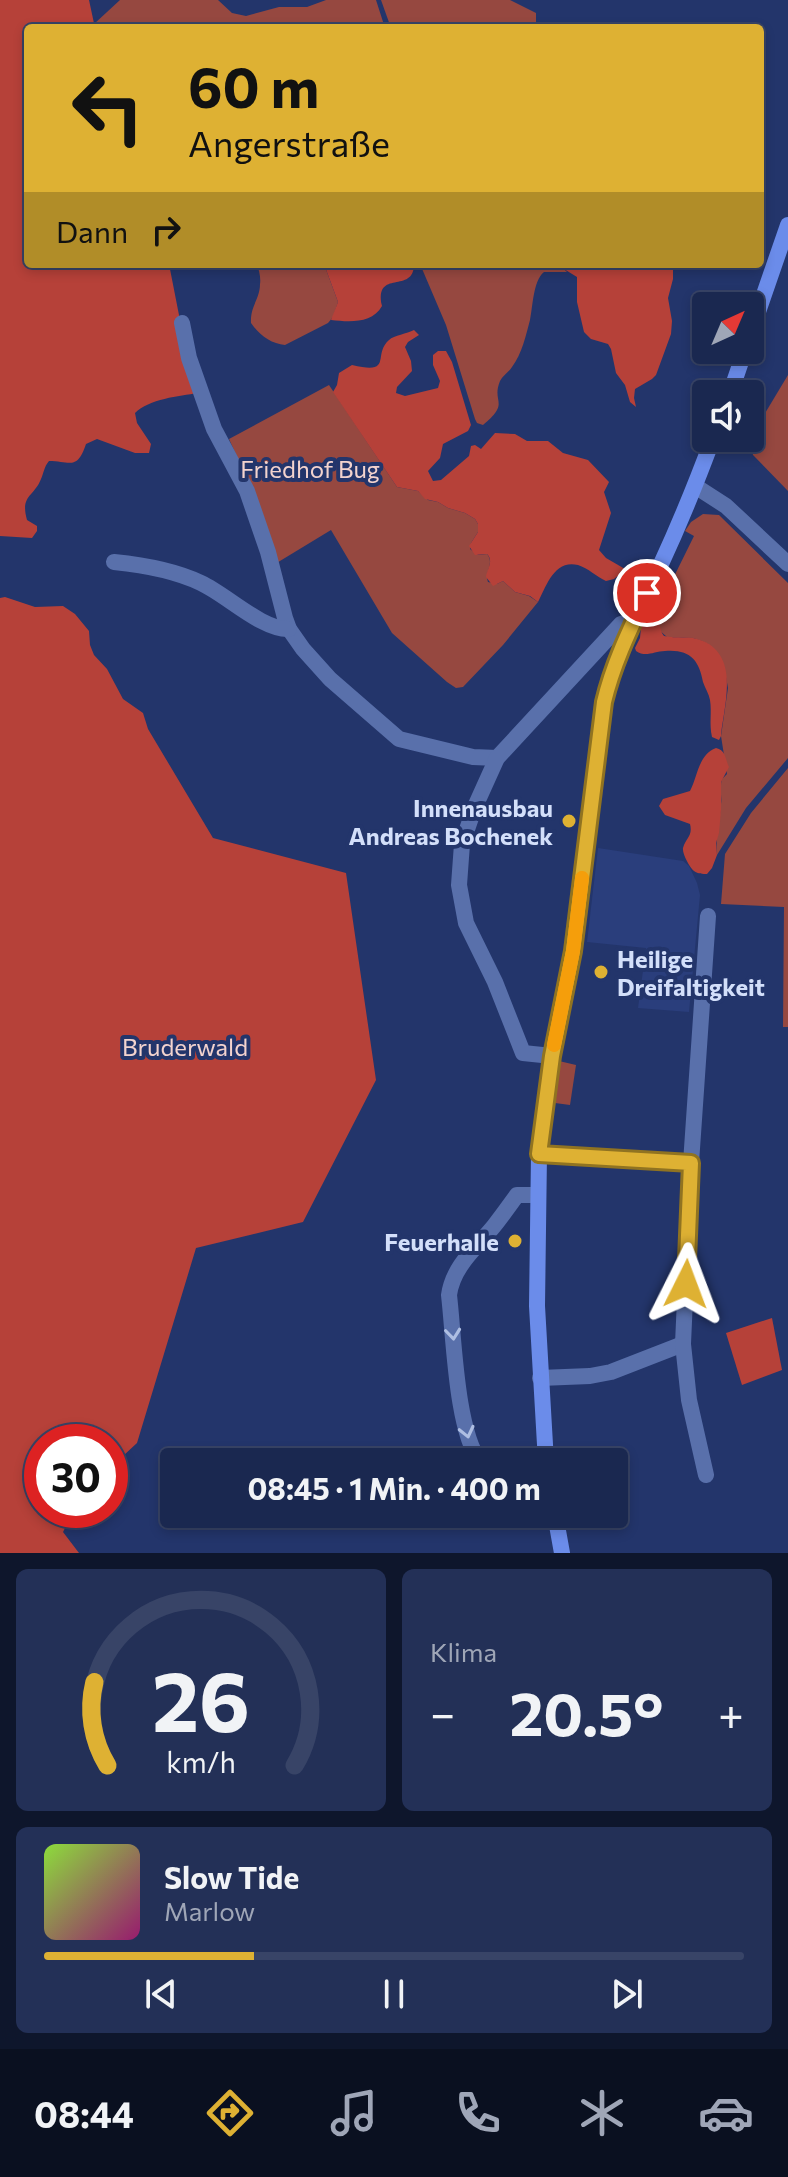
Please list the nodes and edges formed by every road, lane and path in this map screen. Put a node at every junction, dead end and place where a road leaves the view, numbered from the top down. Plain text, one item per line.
1 (788, 225) edge
2 (764, 294) edge
3 (182, 323) dead end
4 (708, 452) edge
5 (695, 486) junction
6 (114, 562) dead end
7 (788, 564) edge
8 (635, 619) junction
9 (289, 629) junction
10 (497, 758) junction
11 (708, 916) dead end
12 (552, 1056) junction
13 (539, 1154) junction
14 (691, 1163) junction
15 (537, 1195) junction
16 (683, 1344) junction
17 (540, 1378) junction
18 (472, 1448) edge
19 (545, 1448) edge
20 (706, 1475) dead end
21 (558, 1528) edge
22 (562, 1553) edge

1 - 2 street
3 - 9 street
4 - 5 street
5 - 7 street
5 - 8 street
6 - 9 street
8 - 10 street
8 - 12 street
9 - 10 street
10 - 12 street
11 - 14 street
12 - 13 street
13 - 14 street
13 - 15 street
14 - 16 street
15 - 17 street
15 -> 18 street
16 - 17 street
16 - 20 street
17 - 19 street
21 - 22 street

